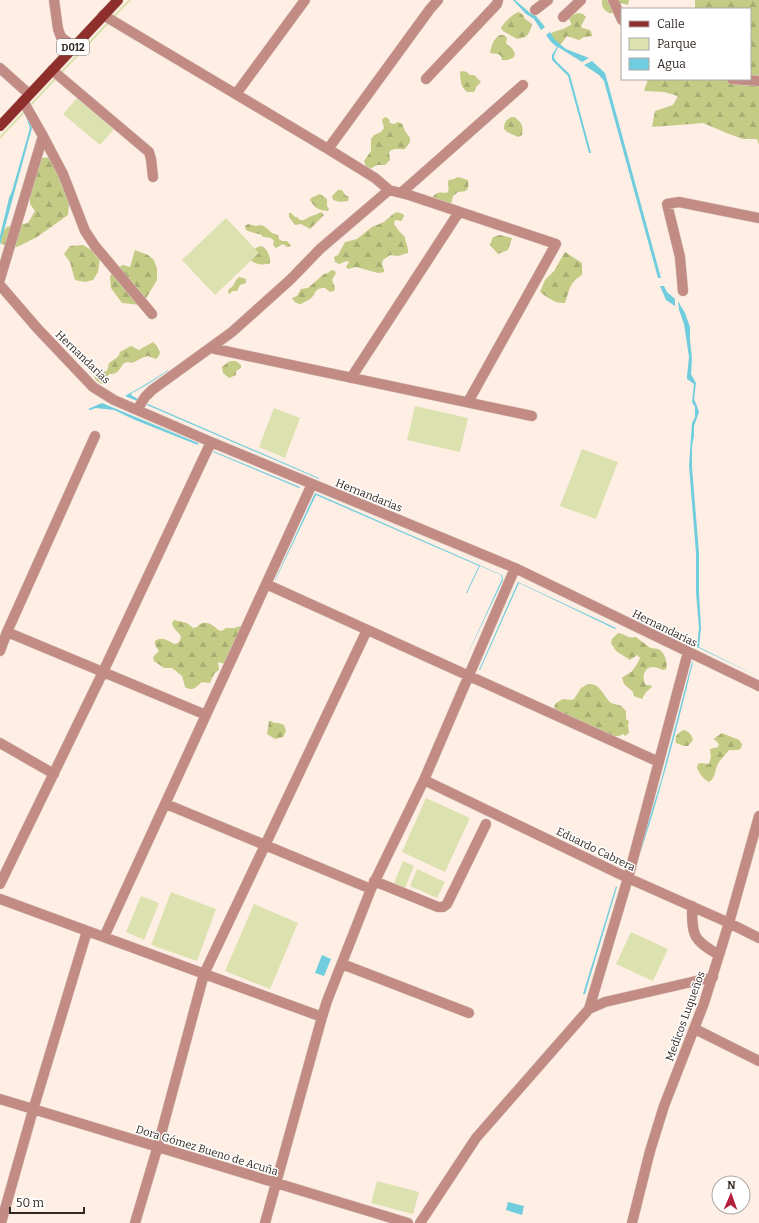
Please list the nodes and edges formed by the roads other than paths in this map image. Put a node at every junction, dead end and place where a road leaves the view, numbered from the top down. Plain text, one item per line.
1 (54, 0) edge
2 (118, 0) edge
3 (305, 0) edge
4 (438, 0) edge
5 (498, 0) edge
6 (548, 0) edge
7 (581, 0) edge
8 (613, 0) edge
9 (535, 10) dead end
10 (103, 15) junction
11 (563, 17) dead end
12 (621, 18) edge
13 (74, 46) junction
14 (0, 68) edge
15 (52, 70) junction
16 (426, 79) dead end
17 (746, 80) edge
18 (759, 81) edge
19 (523, 85) dead end
20 (236, 94) junction
21 (26, 98) junction
22 (0, 126) edge
23 (43, 136) junction
24 (328, 149) junction
25 (153, 177) dead end
26 (389, 190) junction
27 (401, 193) junction
28 (459, 212) junction
29 (759, 218) edge
30 (0, 279) edge
31 (0, 285) edge
32 (683, 292) dead end
33 (152, 314) dead end
34 (211, 348) junction
35 (351, 378) junction
36 (468, 402) junction
37 (137, 410) junction
38 (532, 416) dead end
39 (95, 436) dead end
40 (210, 442) junction
41 (312, 484) junction
42 (515, 568) junction
43 (266, 584) junction
44 (367, 630) junction
45 (7, 632) junction
46 (0, 651) edge
47 (688, 652) junction
48 (103, 672) junction
49 (469, 676) junction
50 (759, 686) edge
51 (206, 715) junction
52 (0, 743) edge
53 (659, 762) junction
54 (54, 774) junction
55 (424, 780) junction
56 (166, 804) junction
57 (759, 816) edge
58 (486, 824) dead end
59 (265, 846) junction
60 (628, 878) junction
61 (0, 884) edge
62 (372, 885) junction
63 (0, 899) edge
64 (692, 906) junction
65 (729, 923) junction
66 (87, 931) junction
67 (104, 938) junction
68 (759, 938) edge
69 (719, 955) junction
70 (342, 964) junction
71 (204, 974) junction
72 (713, 977) junction
73 (589, 1009) junction
74 (469, 1014) dead end
75 (322, 1017) junction
76 (695, 1029) junction
77 (759, 1061) edge
78 (0, 1100) edge
79 (33, 1110) junction
80 (157, 1147) junction
81 (276, 1183) junction
82 (1, 1223) edge
83 (135, 1223) edge
84 (265, 1223) edge
85 (408, 1223) edge
86 (420, 1223) edge
87 (632, 1223) edge

1 - 13 street
2 - 10 main road, D012
3 - 20 street
4 - 24 street
5 - 16 street
6 - 9 street
7 - 11 street
8 - 12 street
10 - 13 main road, D012
10 - 20 street
13 - 15 main road, D012
14 - 21 street
15 - 21 main road, D012
15 - 25 street
17 - 18 street
19 - 27 street
20 - 24 street
21 - 22 main road, D012
21 - 23 street
23 - 30 street
23 - 33 street
24 - 26 street
26 - 27 street
26 - 34 street
27 - 28 street
28 - 35 street
28 - 36 street
29 - 32 street
31 - 37 street, Hernandarias
34 - 35 street
34 - 37 street
35 - 36 street
36 - 38 street
37 - 40 street, Hernandarias
39 - 45 street
40 - 41 street, Hernandarias
40 - 48 street
41 - 42 street, Hernandarias
41 - 43 street
42 - 47 street, Hernandarias
42 - 49 street
43 - 44 street
43 - 51 street
44 - 49 street
44 - 59 street
45 - 46 street
45 - 48 street
47 - 50 street, Hernandarias
47 - 53 street
48 - 51 street
48 - 54 street
49 - 53 street
49 - 55 street
51 - 56 street
52 - 54 street
53 - 60 street
54 - 61 street
55 - 60 street, Eduardo Cabrera
55 - 62 street
56 - 59 street
56 - 67 street
57 - 65 street, Medicos Luqueños
58 - 62 street
59 - 62 street
59 - 71 street
60 - 64 street, Eduardo Cabrera
60 - 73 street
62 - 70 street
63 - 66 street
64 - 65 street, Eduardo Cabrera
64 - 69 street
65 - 68 street, Eduardo Cabrera
65 - 69 street, Medicos Luqueños
66 - 67 street
66 - 79 street
67 - 71 street
69 - 72 street, Medicos Luqueños
70 - 74 street
70 - 75 street
71 - 75 street
71 - 80 street
72 - 73 street
72 - 76 street, Medicos Luqueños
73 - 86 street
75 - 81 street
76 - 77 street
76 - 87 street, Medicos Luqueños
78 - 79 street, Dora Gómez Bueno de Acuña
79 - 80 street, Dora Gómez Bueno de Acuña
79 - 82 street
80 - 81 street, Dora Gómez Bueno de Acuña
80 - 83 street
81 - 84 street
81 - 85 street, Dora Gómez Bueno de Acuña

